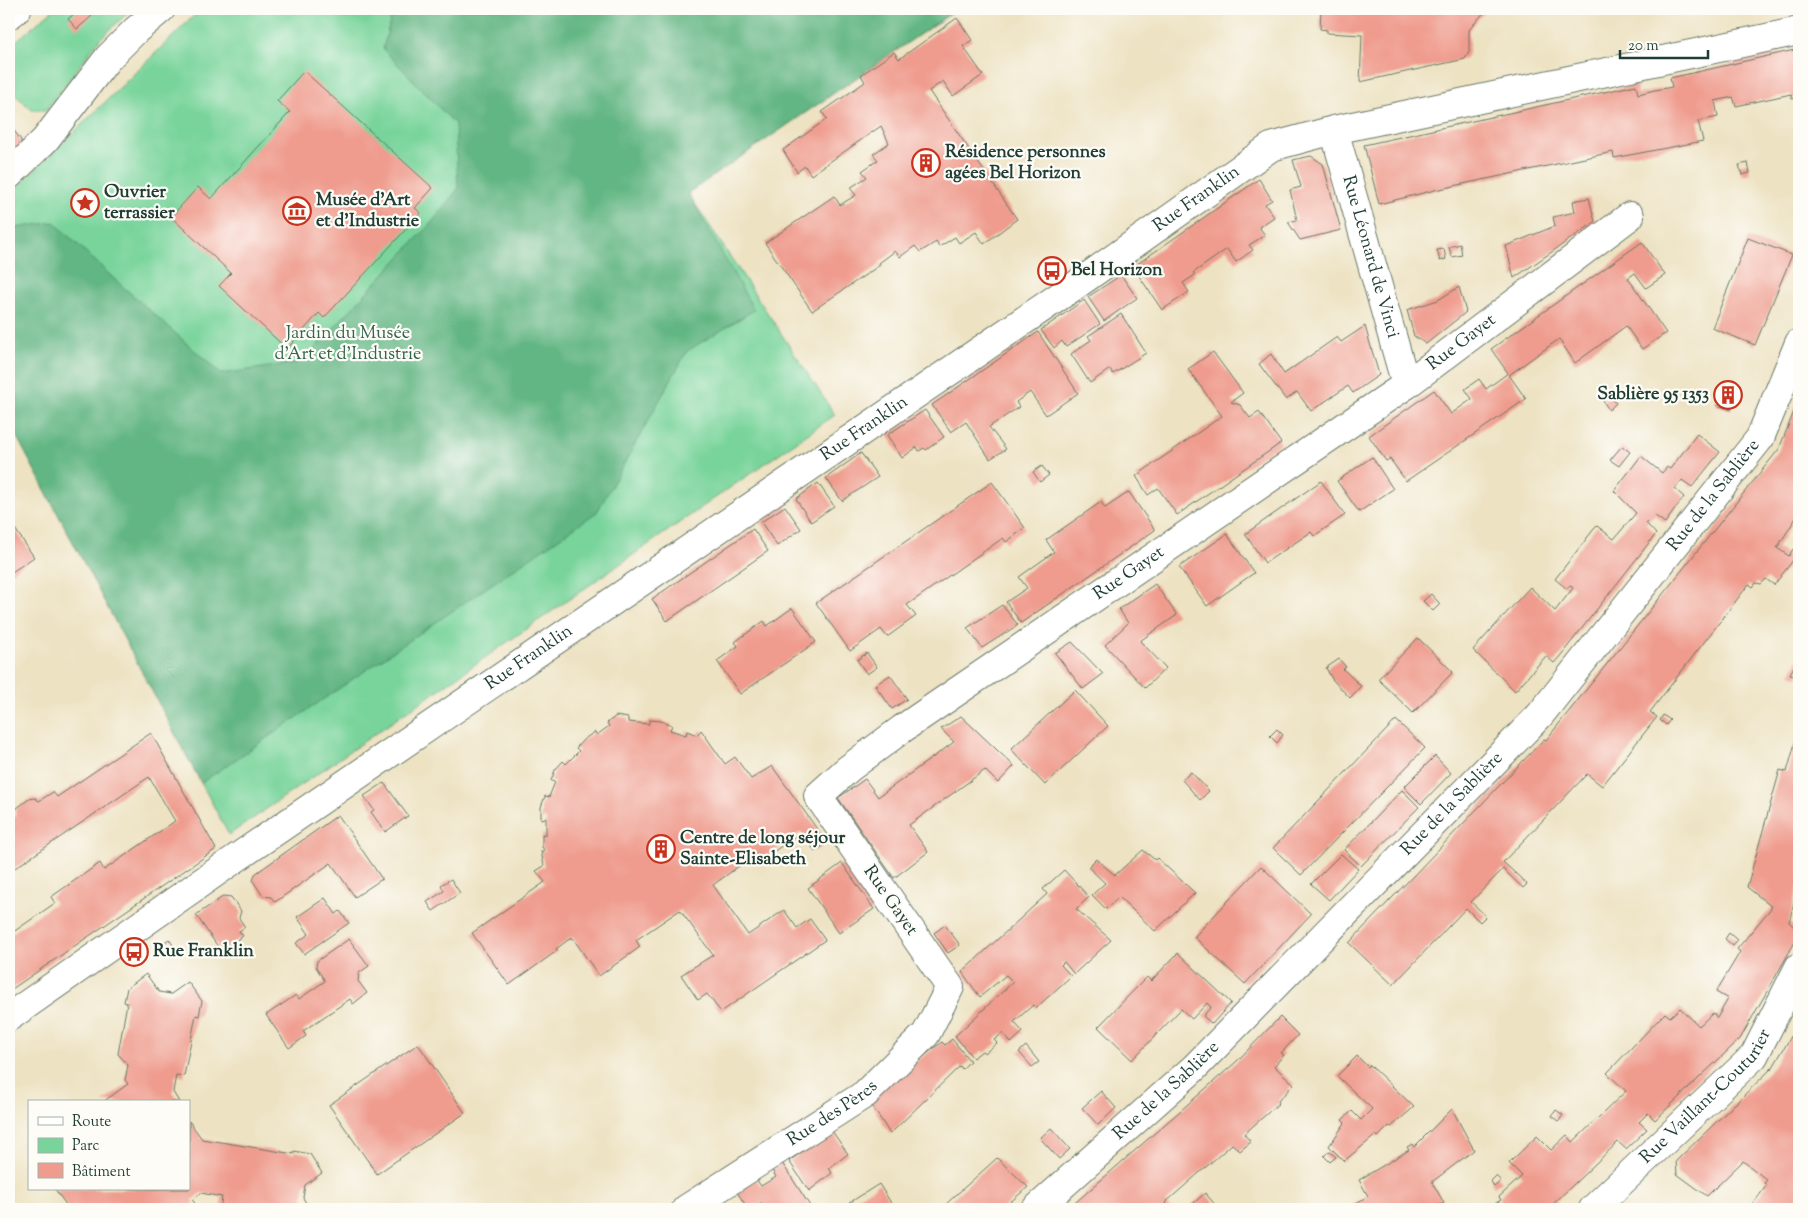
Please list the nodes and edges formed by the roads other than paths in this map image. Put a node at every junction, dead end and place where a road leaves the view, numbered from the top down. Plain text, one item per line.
1 (17, 9) edge
2 (161, 9) edge
3 (9, 16) edge
4 (1799, 31) edge
5 (1334, 130) junction
6 (9, 175) edge
7 (1630, 216) dead end
8 (1799, 343) edge
9 (1406, 385) junction
10 (1799, 967) edge
11 (950, 987) joint
12 (9, 1016) edge
13 (686, 1209) edge
14 (1036, 1209) edge
15 (1592, 1209) edge

1 - 3 street
2 - 6 street
4 - 5 street, Rue Franklin
5 - 9 street, Rue Léonard de Vinci
5 - 12 street, Rue Franklin
7 - 9 street, Rue Gayet
8 - 14 street, Rue de la Sablière
9 - 11 street, Rue Gayet
10 - 15 street, Rue Vaillant-Couturier
11 - 13 street, Rue des Pères

